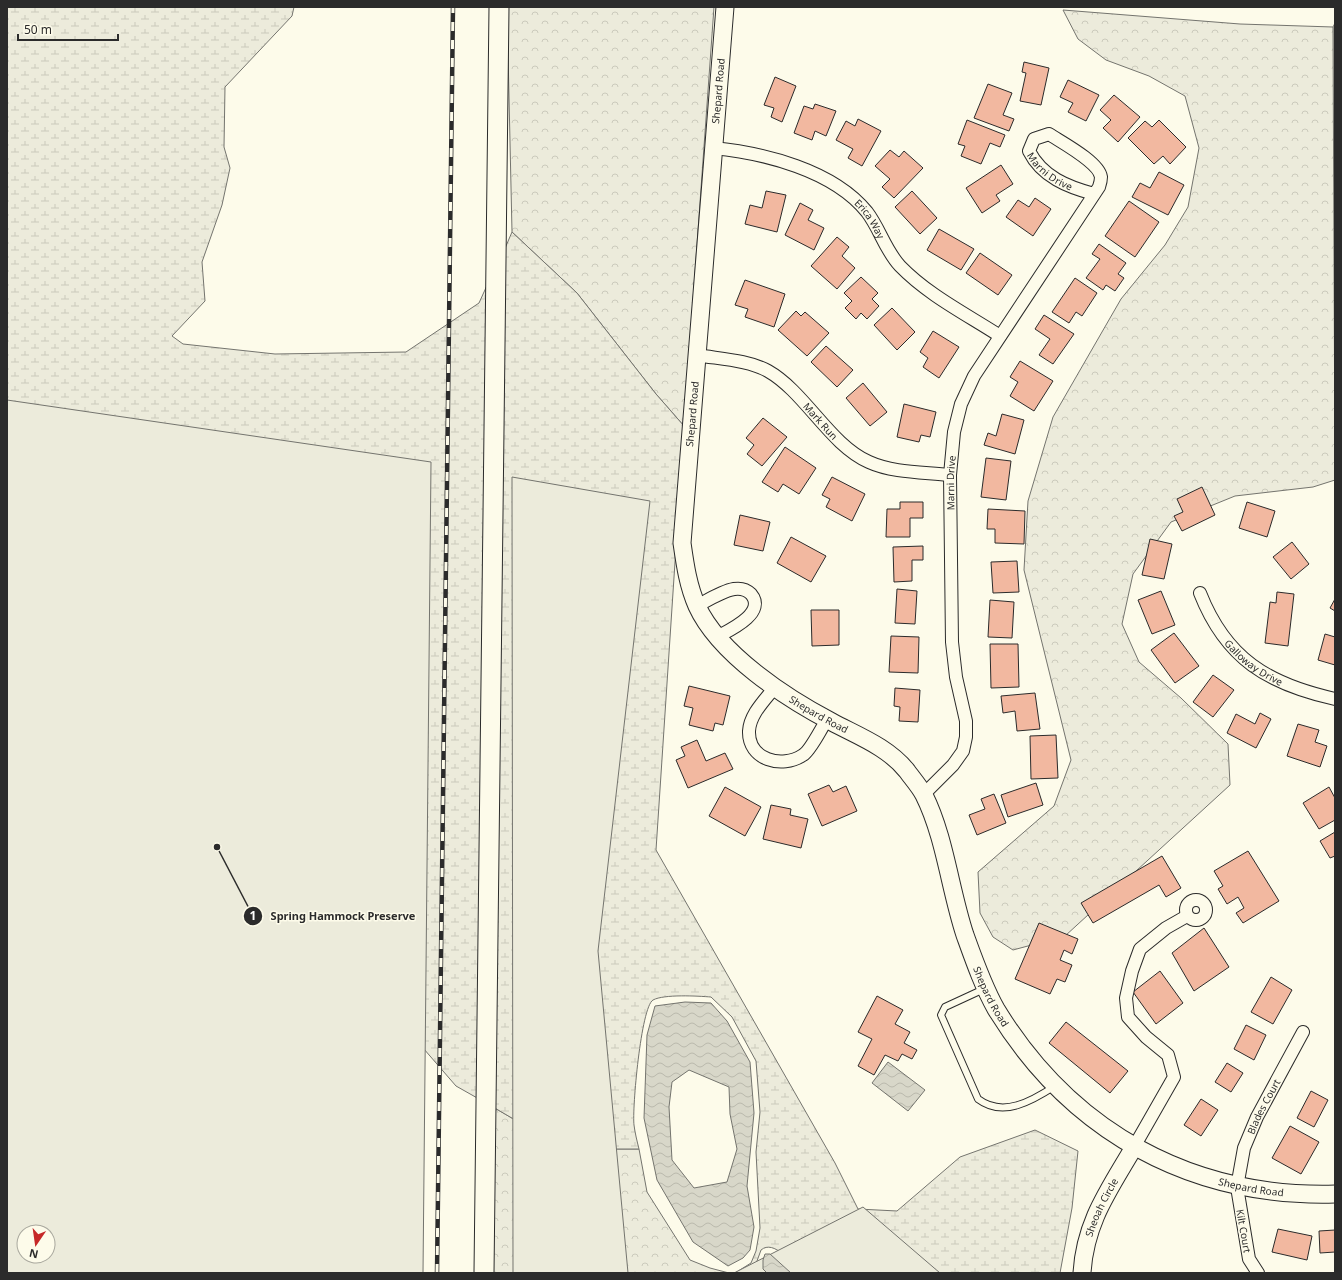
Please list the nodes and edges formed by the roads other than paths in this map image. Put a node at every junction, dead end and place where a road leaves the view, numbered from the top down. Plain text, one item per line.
1 (500, 7) edge
2 (725, 7) edge
3 (714, 148) junction
4 (1094, 194) junction
5 (1000, 336) junction
6 (697, 355) junction
7 (950, 475) junction
8 (1200, 592) dead end
9 (697, 606) junction
10 (717, 637) junction
11 (775, 687) junction
12 (1335, 699) edge
13 (827, 720) junction
14 (924, 794) junction
15 (1187, 916) dead end
16 (986, 988) junction
17 (1303, 1032) dead end
18 (1055, 1086) junction
19 (1134, 1147) junction
20 (1237, 1186) junction
21 (1335, 1194) edge
22 (484, 1273) edge
23 (1082, 1273) edge
24 (1258, 1273) edge

1 - 22 main road
2 - 3 street, Shepard Road
3 - 5 street, Erica Way
3 - 6 street, Shepard Road
4 - 4 street, Marni Drive
4 - 5 street, Marni Drive
5 - 7 street, Marni Drive
6 - 7 street, Mark Run
6 - 9 street, Shepard Road
7 - 14 street, Marni Drive
8 - 12 street, Galloway Drive
9 - 10 street, Shepard Road
9 - 10 street
10 - 11 street, Shepard Road
11 - 13 street, Shepard Road
11 - 13 street
13 - 14 street, Shepard Road
14 - 16 street, Shepard Road
15 - 19 street
16 - 18 street, Shepard Road
16 - 18 lane
17 - 20 street, Blades Court
18 - 19 street, Shepard Road
19 - 20 street, Shepard Road
19 - 23 street, Sheoah Circle
20 - 21 street, Shepard Road
20 - 24 street, Kilt Court

